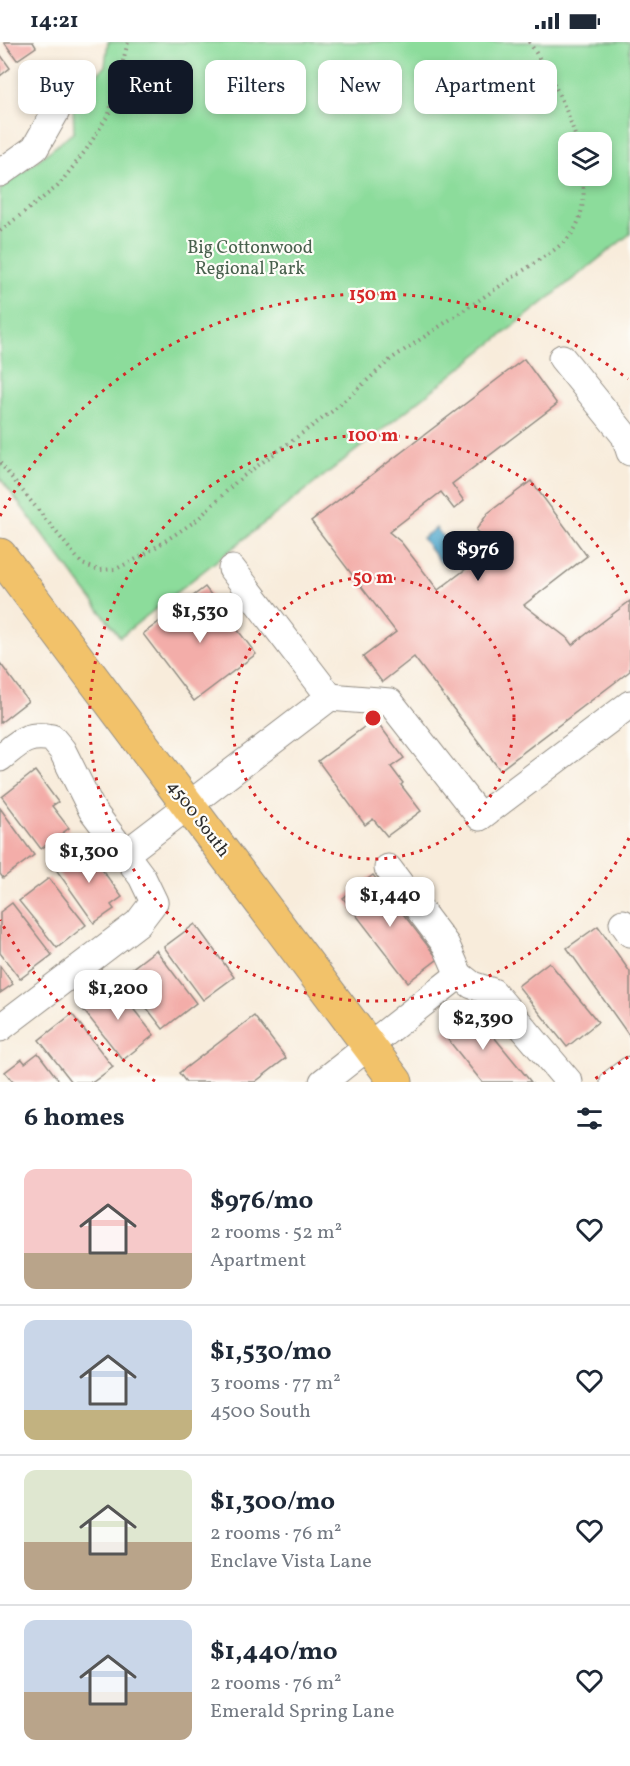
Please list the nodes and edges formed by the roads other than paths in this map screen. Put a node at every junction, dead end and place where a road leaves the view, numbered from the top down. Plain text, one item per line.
1 (54, 114) edge
2 (0, 173) edge
3 (562, 358) dead end
4 (630, 452) edge
5 (0, 555) edge
6 (232, 569) dead end
7 (330, 698) junction
8 (630, 704) edge
9 (0, 758) edge
10 (188, 806) junction
11 (125, 854) junction
12 (388, 868) dead end
13 (459, 975) junction
14 (0, 1028) edge
15 (370, 1046) junction
16 (630, 1070) edge
17 (323, 1082) edge
18 (396, 1082) edge
19 (569, 1082) edge
20 (614, 1082) edge

1 - 2 street
3 - 4 street
5 - 10 main road, 4500 South
6 - 7 street
7 - 8 street
7 - 10 street
9 - 11 street
10 - 11 street
10 - 15 main road, 4500 South
11 - 14 street
12 - 13 street
13 - 15 street
13 - 19 street
15 - 17 street
15 - 18 main road, 4500 South
16 - 20 street

